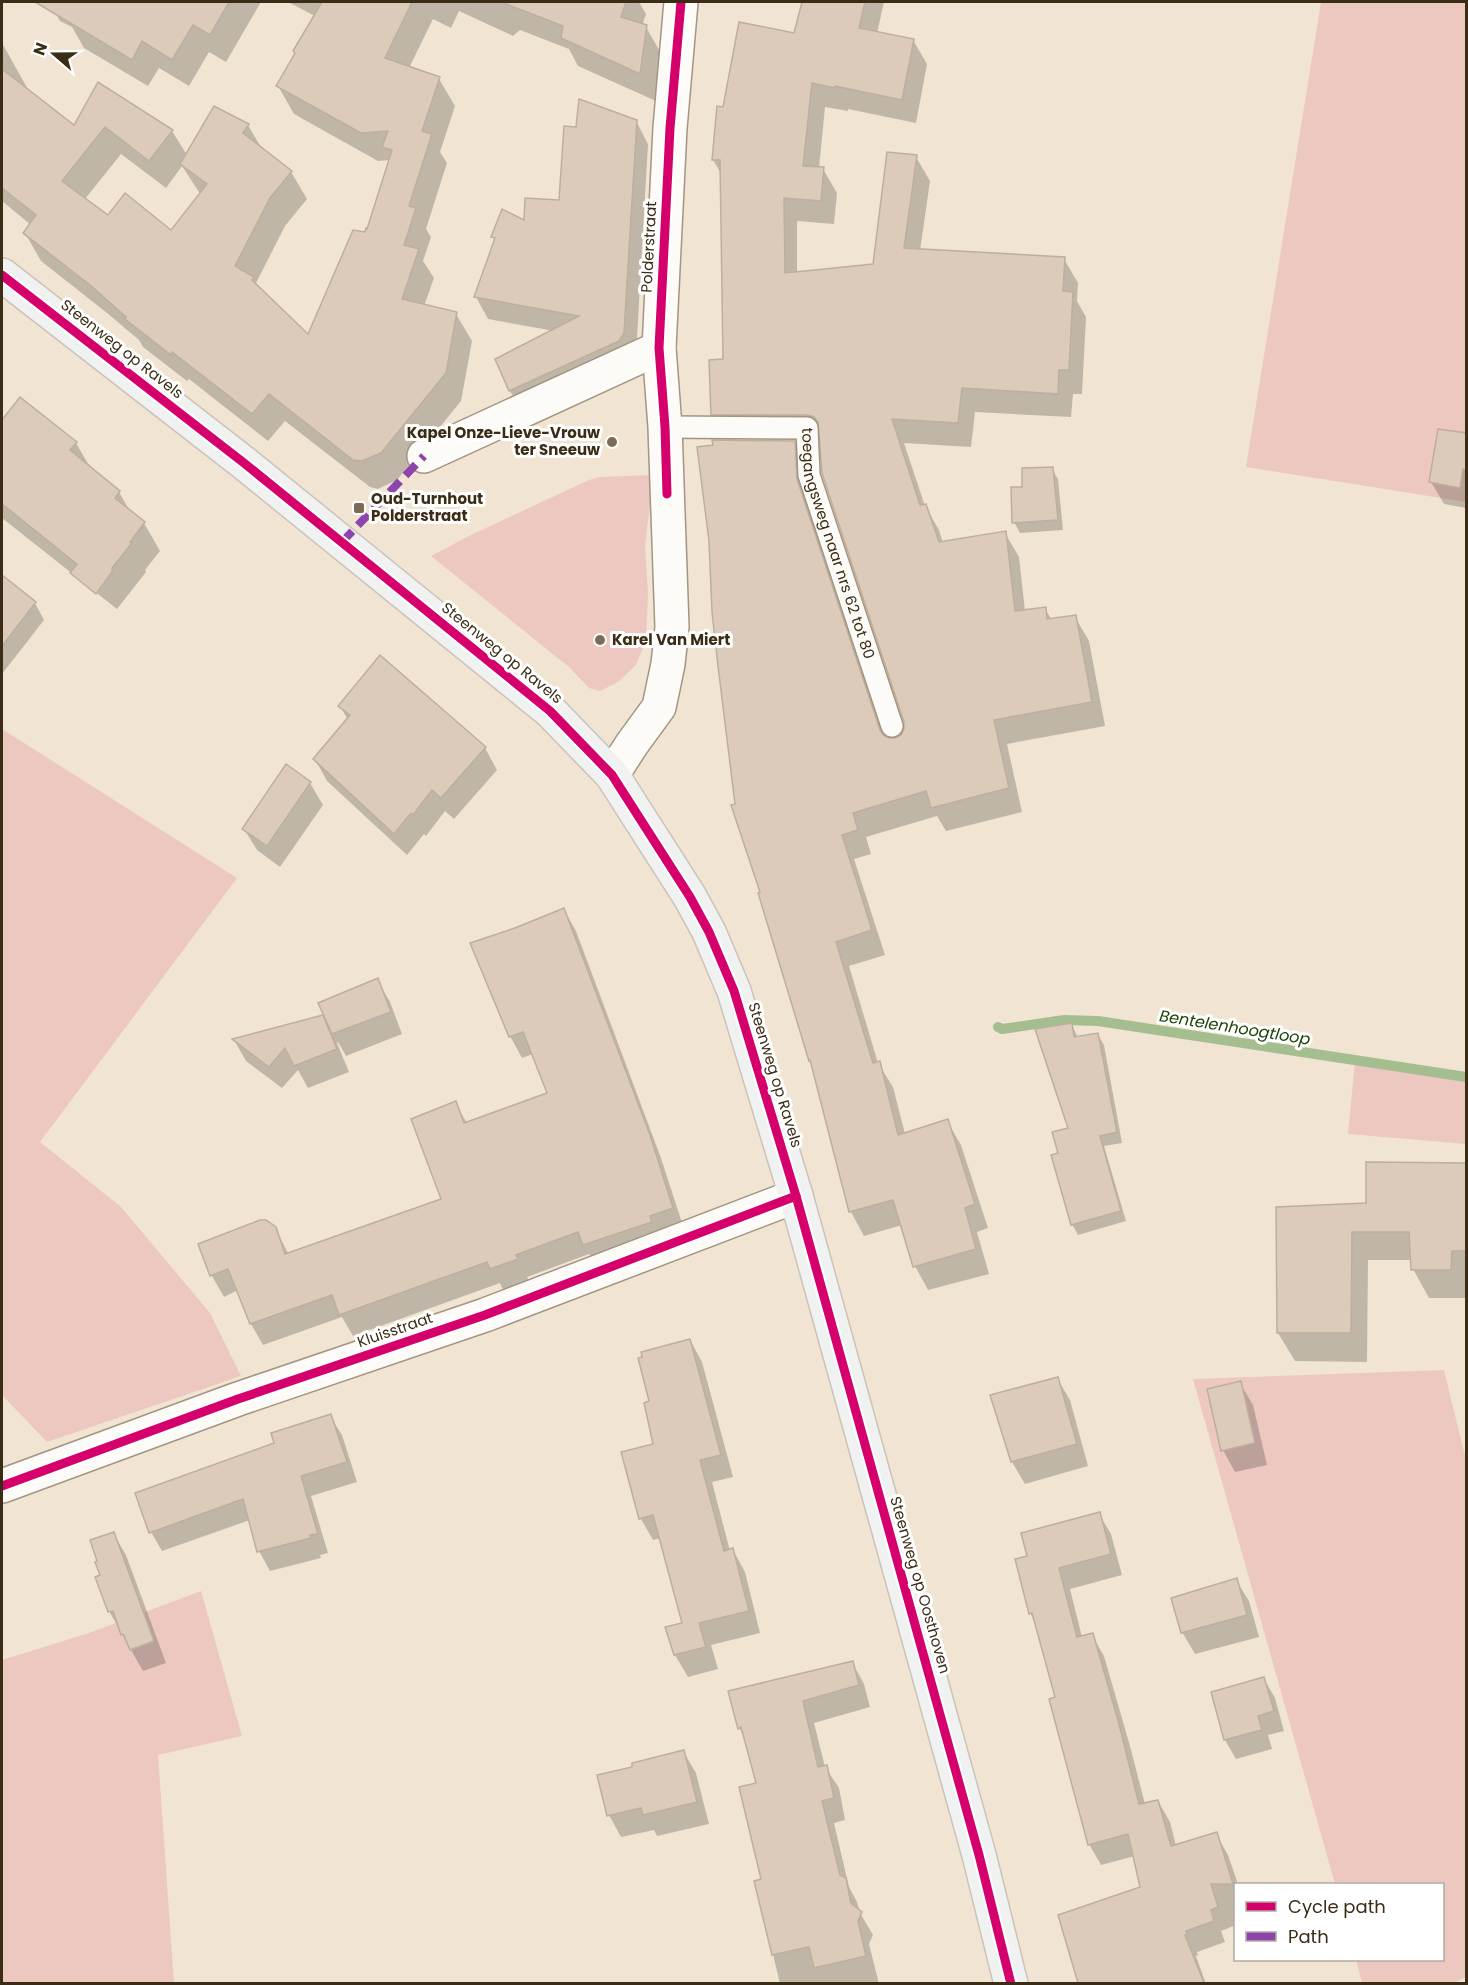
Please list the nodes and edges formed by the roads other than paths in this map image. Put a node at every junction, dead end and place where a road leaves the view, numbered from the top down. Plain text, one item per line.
1 (681, 2) edge
2 (2, 275) edge
3 (659, 348) junction
4 (665, 427) junction
5 (424, 456) dead end
6 (892, 726) dead end
7 (612, 775) junction
8 (796, 1196) junction
9 (2, 1486) edge
10 (1011, 1983) edge

1 - 3 street, Polderstraat
2 - 7 main road, Steenweg op Ravels
3 - 4 street, Polderstraat
3 - 5 street
4 - 6 lane, toegangsweg naar nrs 62 tot 80
4 - 7 street, Polderstraat
7 - 8 main road, Steenweg op Ravels
8 - 9 street, Kluisstraat
8 - 10 main road, Steenweg op Oosthoven

